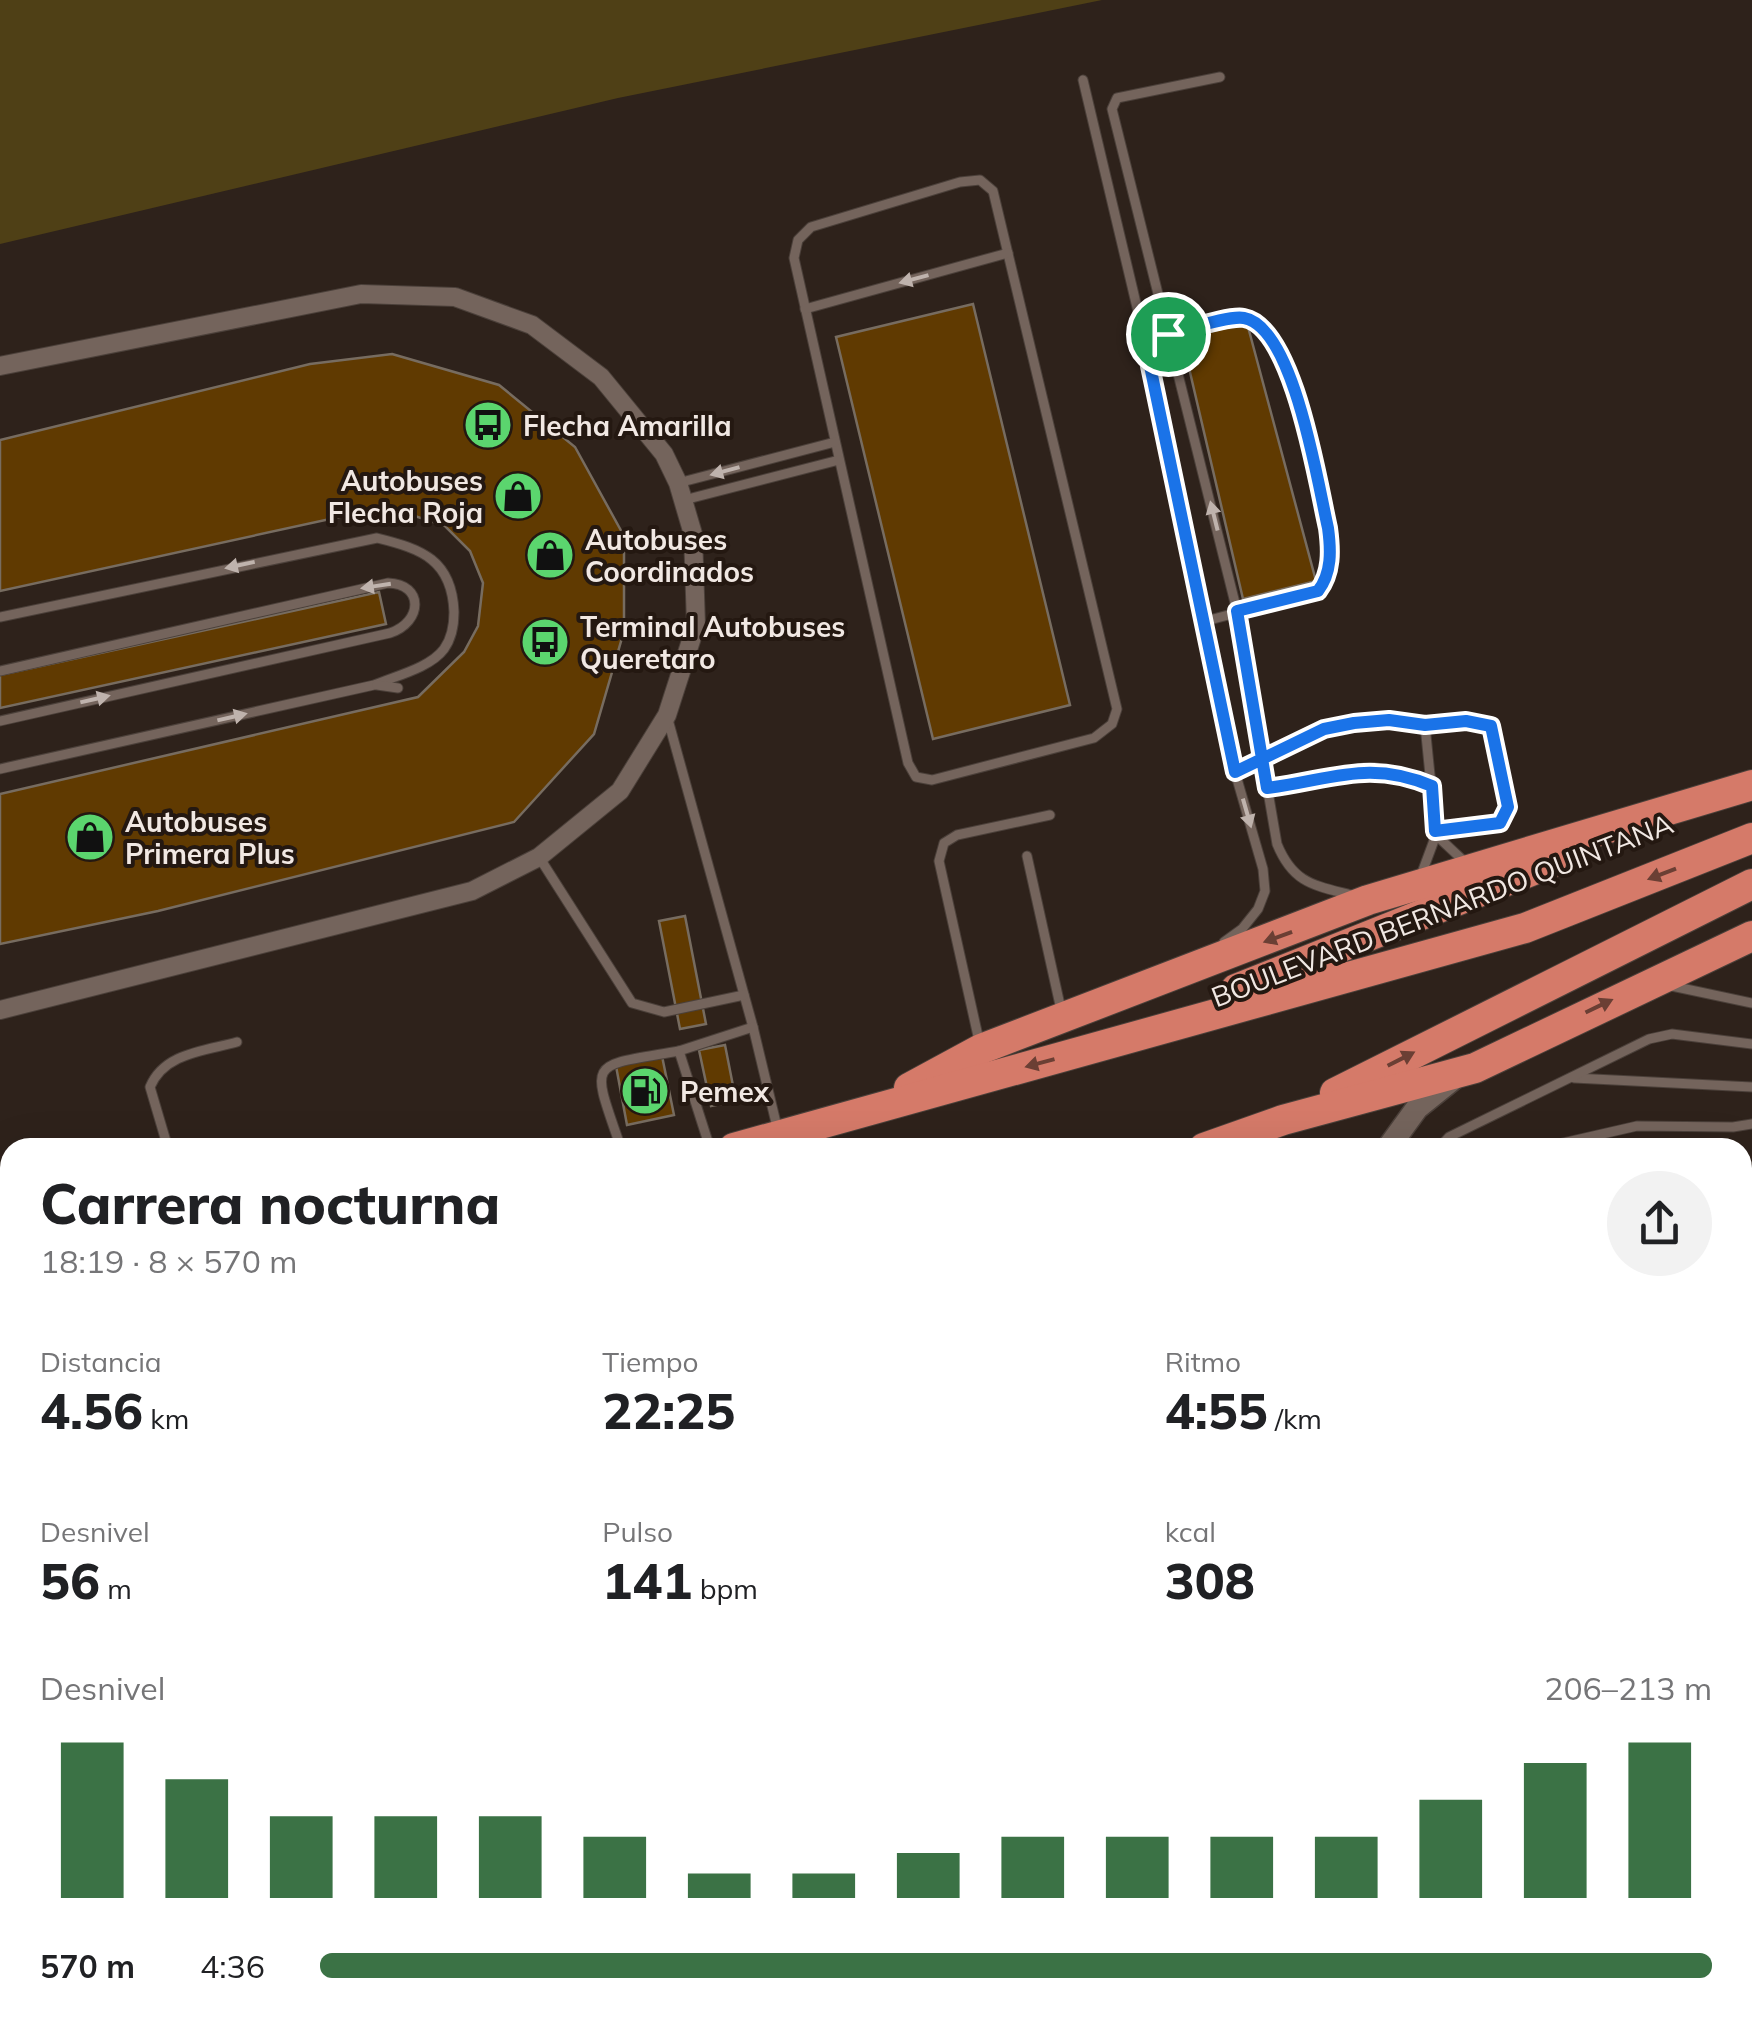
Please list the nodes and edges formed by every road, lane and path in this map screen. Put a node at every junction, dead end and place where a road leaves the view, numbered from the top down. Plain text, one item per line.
1 (1220, 77) dead end
2 (1083, 80) dead end
3 (1008, 253) junction
4 (805, 309) junction
5 (1168, 334) junction
6 (1145, 342) junction
7 (0, 366) edge
8 (835, 442) junction
9 (839, 460) junction
10 (681, 492) junction
11 (1237, 611) junction
12 (0, 618) edge
13 (1202, 622) junction
14 (0, 671) edge
15 (374, 685) junction
16 (398, 688) dead end
17 (667, 715) junction
18 (0, 721) edge
19 (1425, 725) junction
20 (1263, 762) junction
21 (0, 769) edge
22 (1235, 772) junction
23 (1432, 786) junction
24 (1752, 787) edge
25 (1267, 788) junction
26 (1050, 815) dead end
27 (1436, 833) junction
28 (1752, 838) edge
29 (1027, 856) dead end
30 (539, 858) junction
31 (1471, 868) junction
32 (1418, 884) junction
33 (1752, 884) edge
34 (1368, 900) junction
35 (1752, 936) edge
36 (1157, 981) junction
37 (1650, 982) junction
38 (744, 995) junction
39 (1752, 1003) edge
40 (0, 1010) edge
41 (1062, 1016) junction
42 (753, 1027) junction
43 (1135, 1038) junction
44 (237, 1042) dead end
45 (1752, 1044) edge
46 (981, 1049) junction
47 (680, 1051) junction
48 (1475, 1068) junction
49 (1571, 1078) junction
50 (1752, 1088) edge
51 (862, 1113) junction
52 (1283, 1120) junction
53 (1752, 1124) edge
54 (779, 1134) junction
55 (165, 1138) edge
56 (618, 1138) edge
57 (707, 1138) edge
58 (766, 1138) edge
59 (1232, 1138) edge
60 (1394, 1138) edge
61 (1448, 1138) edge
62 (1585, 1138) edge

1 - 5 lane
2 - 6 lane
3 -> 4 lane
3 - 4 lane
3 - 9 lane
4 - 8 lane
5 - 6 lane
11 -> 5 lane
5 - 11 lane
6 - 13 lane
7 - 10 street
8 - 9 lane
8 -> 10 lane
9 - 10 lane
10 - 17 street
11 - 13 lane
11 - 20 lane
15 -> 12 lane
13 - 22 lane
18 -> 14 lane
15 - 16 lane
21 -> 15 lane
17 - 30 street
17 - 38 lane
19 - 20 lane
19 - 23 lane
19 - 27 lane
20 - 22 lane
20 - 25 lane
22 -> 36 lane
23 - 25 lane
23 - 27 lane
24 - 31 highway
24 - 43 highway, BOULEVARD BERNARDO QUINTANA
25 - 34 lane
26 - 46 lane
27 - 31 lane
27 - 32 lane
28 -> 43 highway, BOULEVARD BERNARDO QUINTANA
29 - 41 lane
30 - 38 lane
30 - 40 street
31 - 32 highway
32 - 34 highway
52 -> 33 highway
34 -> 36 highway
35 - 37 highway
36 - 41 highway
37 - 39 lane
48 -> 37 highway
38 - 42 lane
41 - 46 highway
42 - 47 lane
42 - 54 lane
43 -> 51 highway, BOULEVARD BERNARDO QUINTANA
44 - 55 lane
45 - 49 lane
46 - 51 highway
47 - 56 lane
47 - 57 lane
48 - 52 highway
48 - 60 street
49 - 50 lane
49 - 61 lane
51 - 54 highway, BOULEVARD BERNARDO QUINTANA
52 - 59 highway
53 - 62 lane
54 - 58 highway, BOULEVARD BERNARDO QUINTANA

